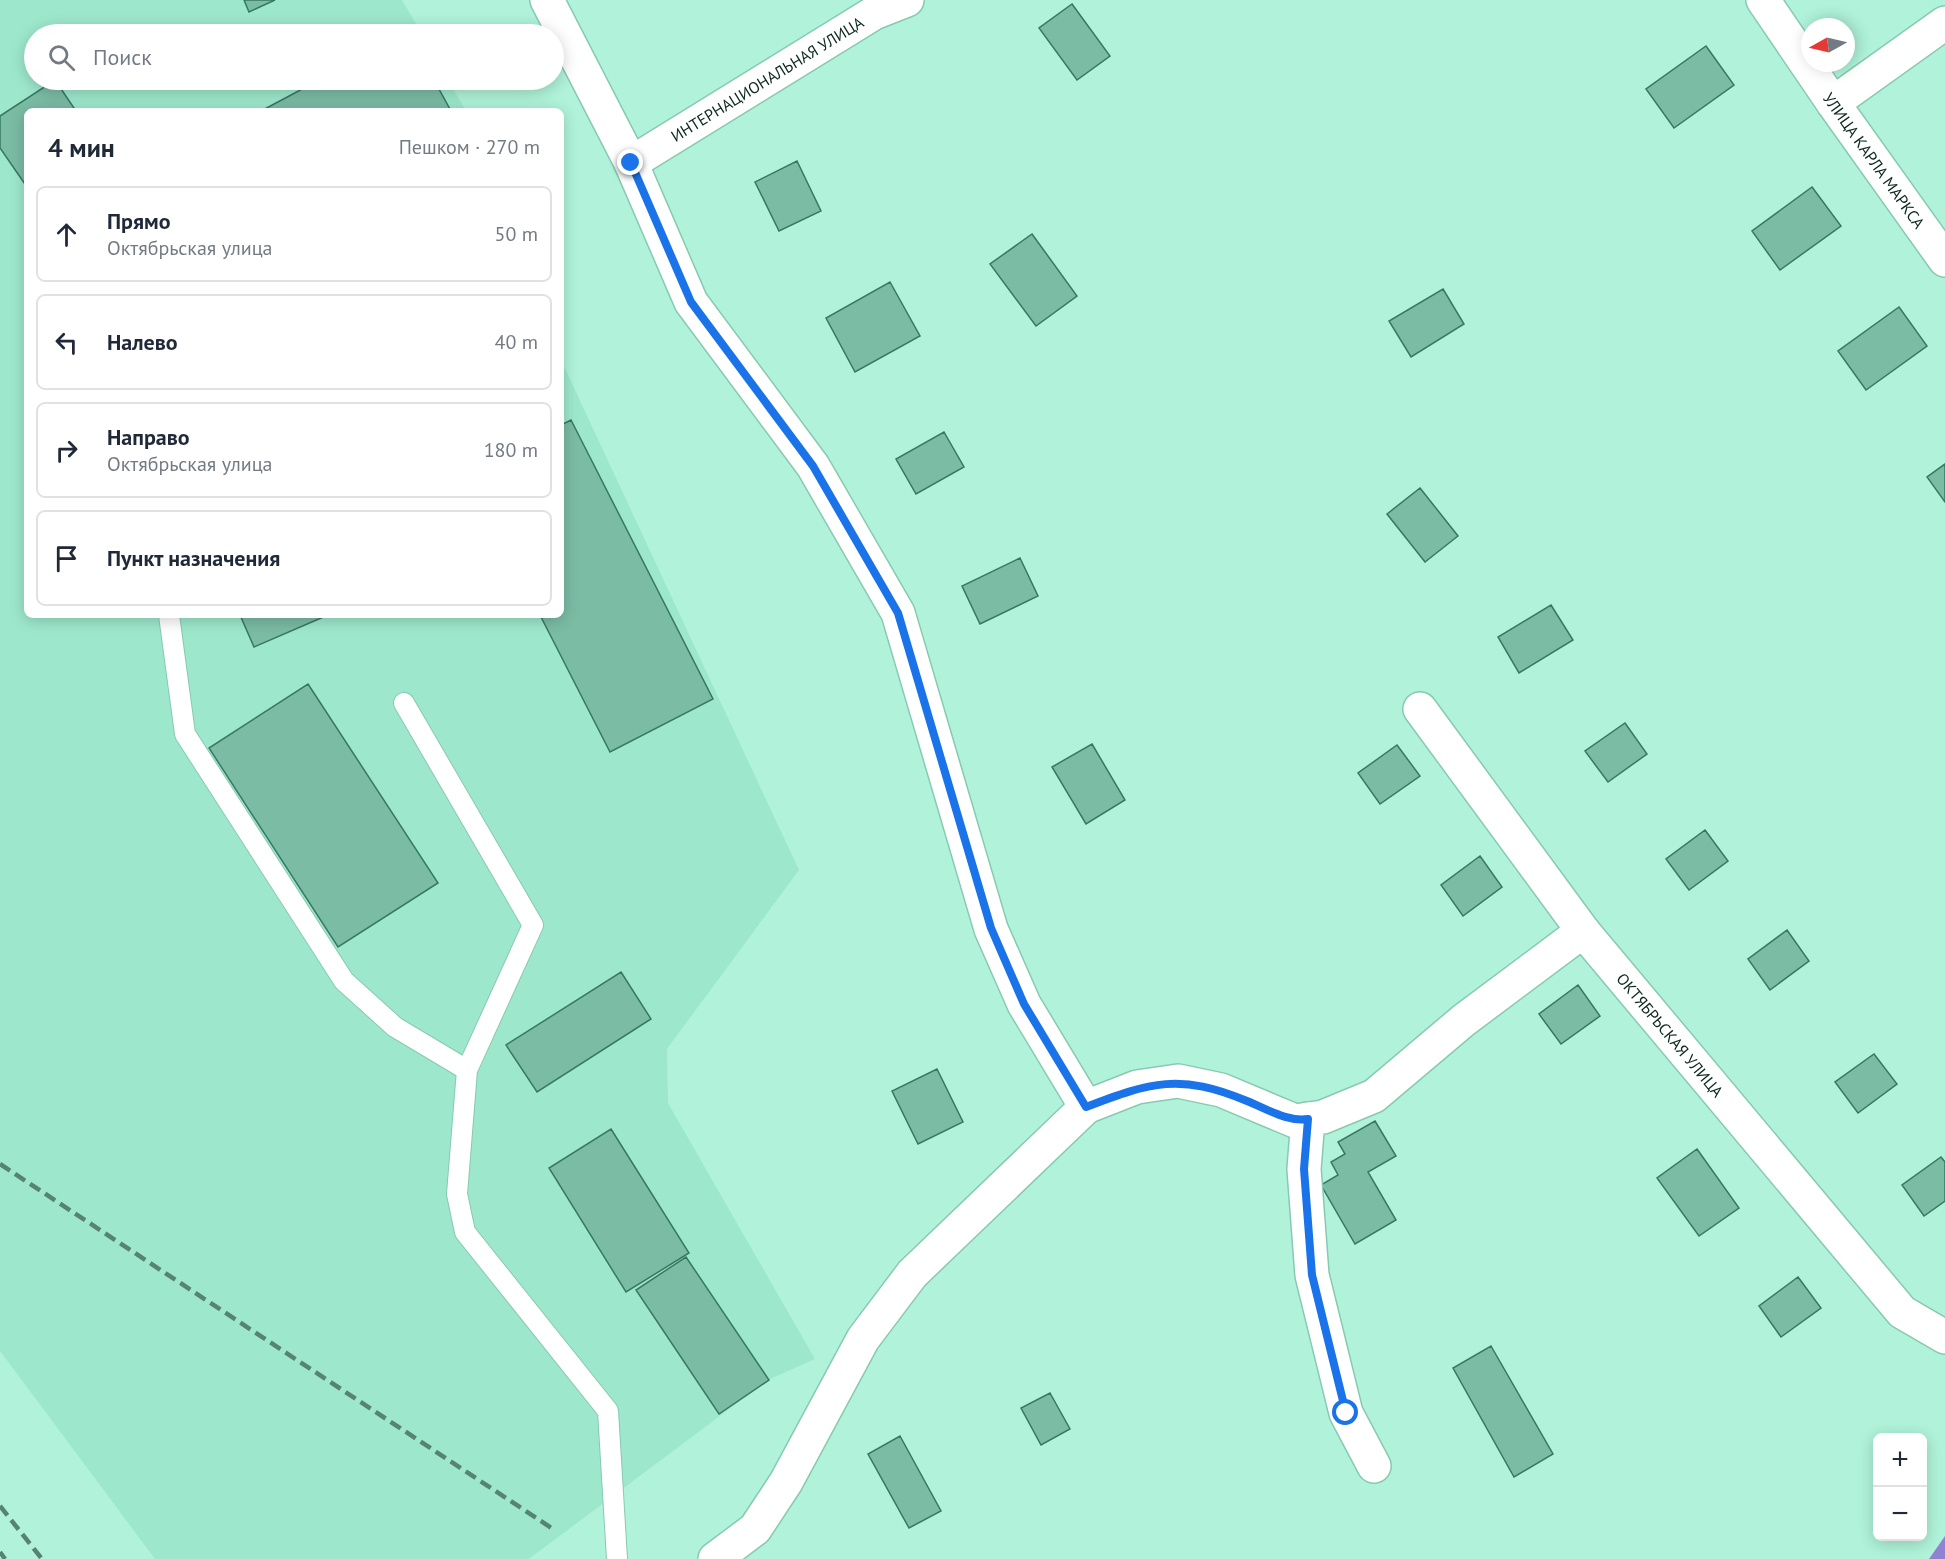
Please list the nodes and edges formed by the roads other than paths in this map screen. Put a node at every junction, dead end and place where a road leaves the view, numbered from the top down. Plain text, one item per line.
1 (547, 0) edge
2 (907, 0) edge
3 (1763, 0) edge
4 (1945, 23) edge
5 (559, 24) edge
6 (564, 33) edge
7 (1833, 103) junction
8 (631, 163) junction
9 (1945, 260) edge
10 (169, 618) edge
11 (404, 703) dead end
12 (1420, 709) dead end
13 (1583, 931) junction
14 (466, 1070) junction
15 (1086, 1107) junction
16 (1308, 1119) junction
17 (1945, 1337) edge
18 (1374, 1466) dead end
19 (617, 1559) edge
20 (716, 1559) edge

1 - 5 street
2 - 8 street, ИНТЕРНАЦИОНАЛЬНАЯ УЛИЦА
3 - 7 street, УЛИЦА КАРЛА МАРКСА
4 - 7 street
6 - 8 street
7 - 9 street, УЛИЦА КАРЛА МАРКСА
8 - 15 street
10 - 14 lane
11 - 14 lane
12 - 13 street, ОКТЯБРЬСКАЯ УЛИЦА
13 - 16 street
13 - 17 street, ОКТЯБРЬСКАЯ УЛИЦА
14 - 19 lane
15 - 16 street
15 - 20 street
16 - 18 street

